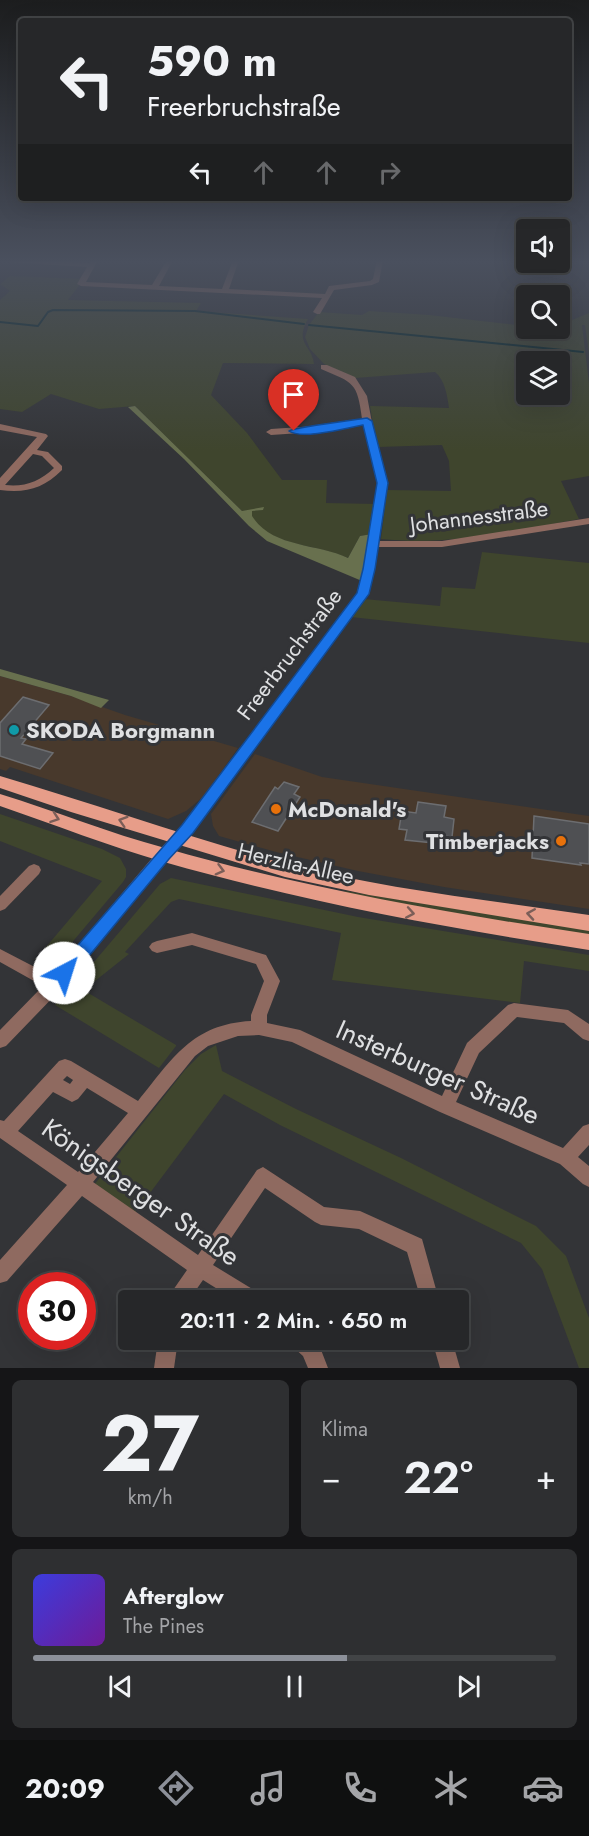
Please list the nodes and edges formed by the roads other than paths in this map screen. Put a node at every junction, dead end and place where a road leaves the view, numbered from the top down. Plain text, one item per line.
1 (324, 367) dead end
2 (367, 421) junction
3 (0, 427) edge
4 (271, 432) dead end
5 (31, 451) junction
6 (0, 486) edge
7 (589, 521) edge
8 (373, 544) junction
9 (0, 782) edge
10 (0, 800) edge
11 (179, 838) junction
12 (163, 855) junction
13 (34, 870) dead end
14 (0, 905) edge
15 (589, 923) edge
16 (589, 942) edge
17 (157, 947) dead end
18 (0, 955) edge
19 (54, 985) junction
20 (258, 1028) junction
21 (589, 1034) edge
22 (0, 1041) edge
23 (446, 1106) junction
24 (140, 1111) junction
25 (3, 1130) edge
26 (589, 1132) edge
27 (566, 1158) junction
28 (589, 1178) edge
29 (80, 1184) junction
30 (199, 1267) junction
31 (0, 1274) edge
32 (184, 1290) edge
33 (236, 1290) edge
34 (427, 1290) edge
35 (167, 1350) edge
36 (311, 1350) edge
37 (445, 1350) edge
38 (164, 1368) edge
39 (318, 1368) edge
40 (450, 1368) edge

1 - 2 street, Freerbruchstraße
2 - 4 street
2 - 8 street, Freerbruchstraße
3 - 5 street
5 - 6 street
5 - 6 street
7 - 8 street, Johannesstraße
8 - 11 street, Freerbruchstraße
11 -> 9 main road, Herzlia-Allee
10 -> 12 main road, Herzlia-Allee
11 - 12 street, Freerbruchstraße
15 -> 11 main road, Herzlia-Allee
12 -> 16 main road, Herzlia-Allee
12 - 19 street, Freerbruchstraße
13 - 14 street
17 - 20 street
18 - 19 street
19 - 22 street, Freerbruchstraße
20 - 23 street, Insterburger Straße
20 - 24 street, Insterburger Straße
21 - 23 street
23 - 27 street, Insterburger Straße
24 - 25 street
24 - 29 street, Insterburger Straße
25 - 29 street, Königsberger Straße
26 - 27 street
27 - 28 street, Insterburger Straße
29 - 30 street, Königsberger Straße
29 - 31 street, Insterburger Straße
30 - 32 street
30 - 33 street, Königsberger Straße
30 - 34 street
35 - 38 street
36 - 39 street
37 - 40 street

